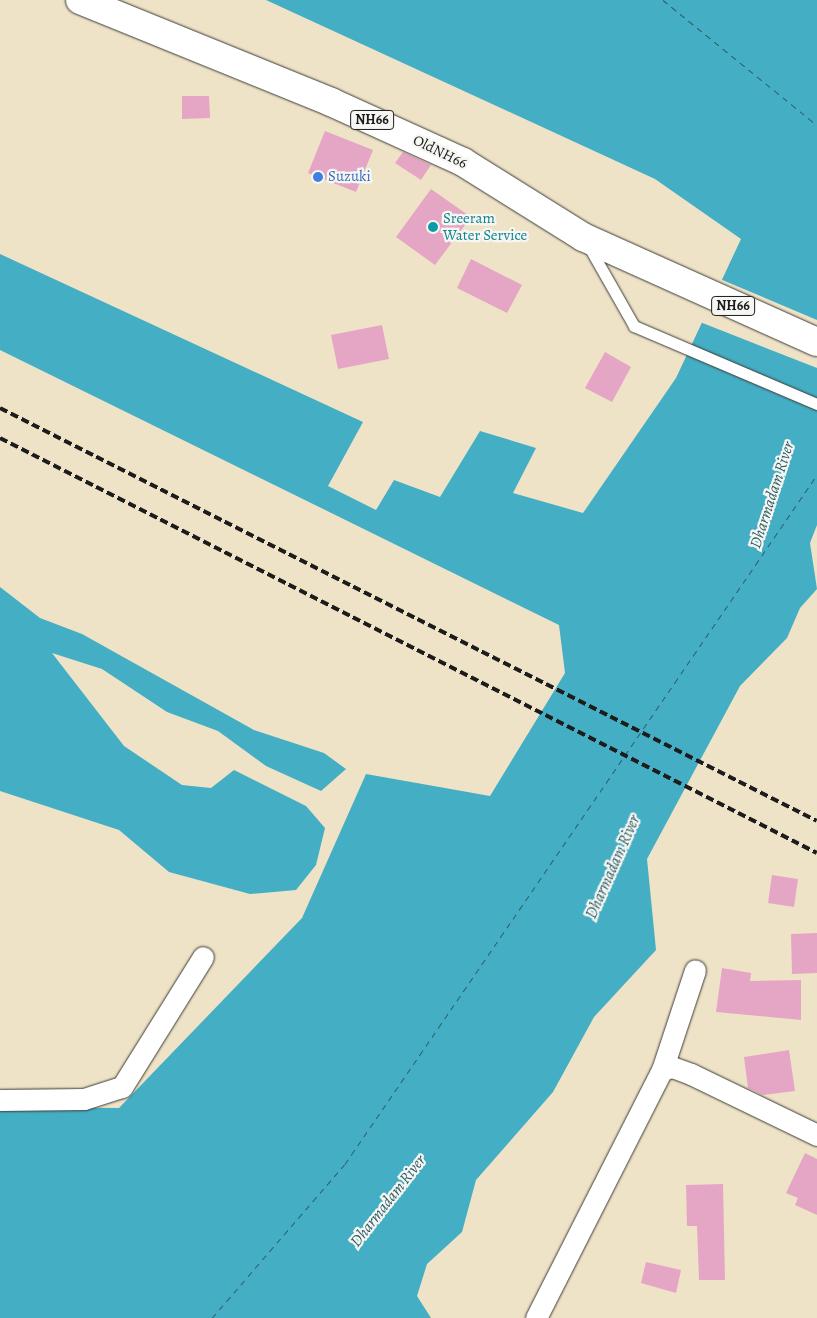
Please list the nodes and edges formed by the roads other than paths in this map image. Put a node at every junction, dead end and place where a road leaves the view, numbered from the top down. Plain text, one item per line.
1 (80, 0) edge
2 (583, 236) junction
3 (817, 342) edge
4 (817, 404) edge
5 (203, 957) dead end
6 (695, 970) dead end
7 (662, 1070) junction
8 (0, 1100) edge
9 (817, 1135) edge
10 (536, 1318) edge

1 - 2 main road, OldNH66 / NH66
2 - 3 main road, OldNH66 / NH66
2 - 4 lane
5 - 8 street
6 - 7 street
7 - 9 street
7 - 10 street

